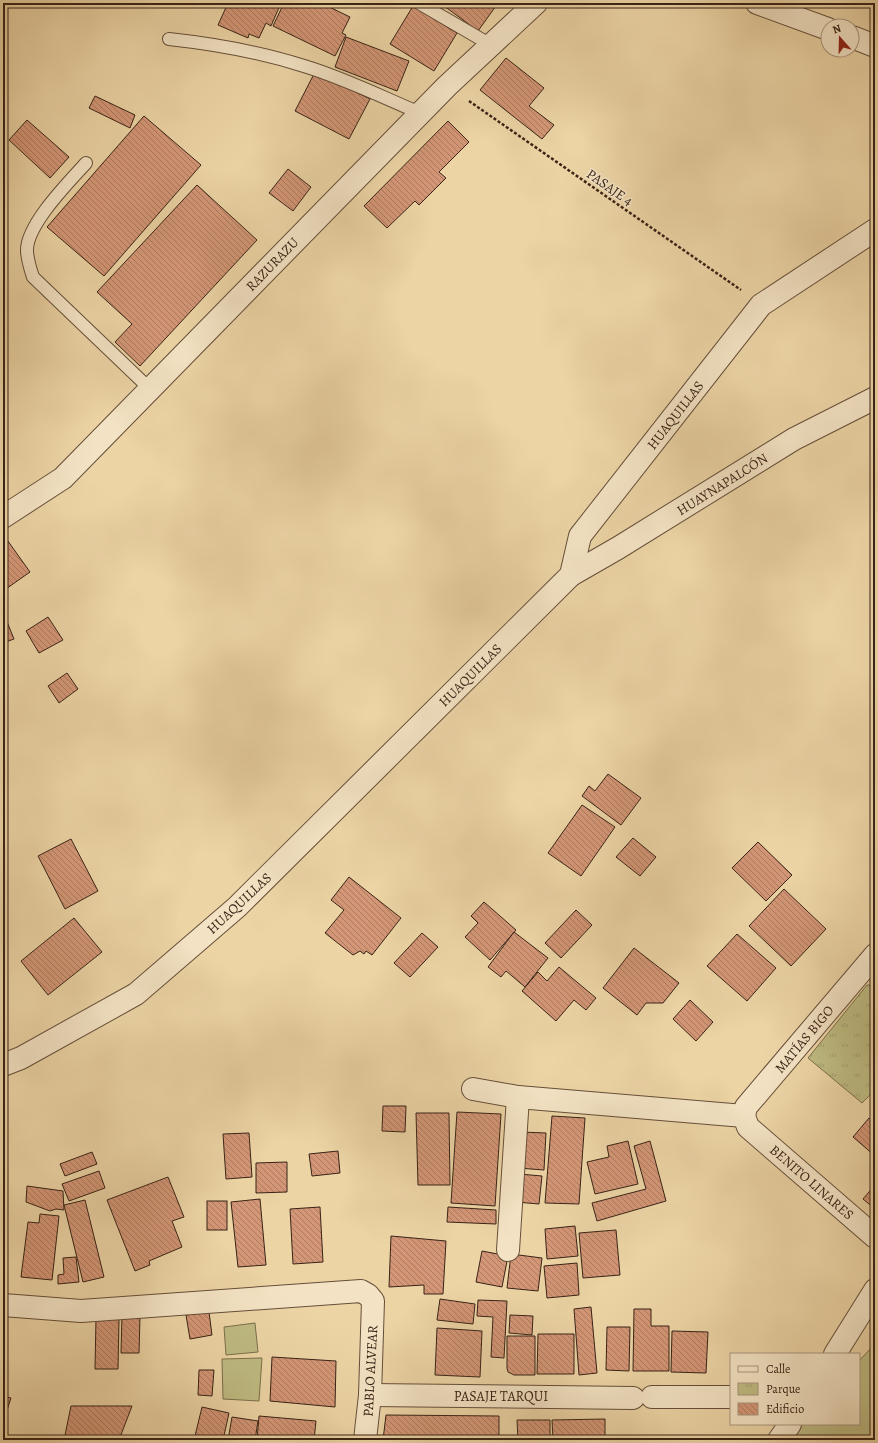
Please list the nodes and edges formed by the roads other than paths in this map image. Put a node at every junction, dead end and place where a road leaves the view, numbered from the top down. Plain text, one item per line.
1 (419, 3) edge
2 (536, 3) edge
3 (757, 3) edge
4 (820, 26) edge
5 (169, 39) dead end
6 (860, 40) edge
7 (491, 44) junction
8 (875, 46) edge
9 (420, 113) junction
10 (86, 163) dead end
11 (875, 230) edge
12 (150, 389) junction
13 (875, 398) edge
14 (3, 517) edge
15 (572, 574) junction
16 (875, 955) edge
17 (3, 1065) edge
18 (473, 1089) dead end
19 (518, 1097) junction
20 (746, 1122) junction
21 (875, 1237) edge
22 (508, 1250) dead end
23 (875, 1290) edge
24 (3, 1305) edge
25 (836, 1353) edge
26 (370, 1395) junction
27 (730, 1397) edge
28 (789, 1425) edge
29 (365, 1440) edge
30 (779, 1440) edge

1 - 7 lane
2 - 7 street, RAZURAZU
3 - 4 street
5 - 9 lane
6 - 8 street
7 - 9 street, RAZURAZU
9 - 12 street, RAZURAZU
10 - 12 lane
11 - 15 street, HUAQUILLAS
12 - 14 street, RAZURAZU
13 - 15 street, HUAYNAPALCÓN
15 - 17 street, HUAQUILLAS
16 - 20 street, MATÍAS BIGO
18 - 19 street
19 - 20 street
19 - 22 street
20 - 21 street, BENITO LINARES
23 - 25 street
24 - 26 street, PABLO ALVEAR
26 - 27 street, PASAJE TARQUI
26 - 29 street, PABLO ALVEAR
28 - 30 street

